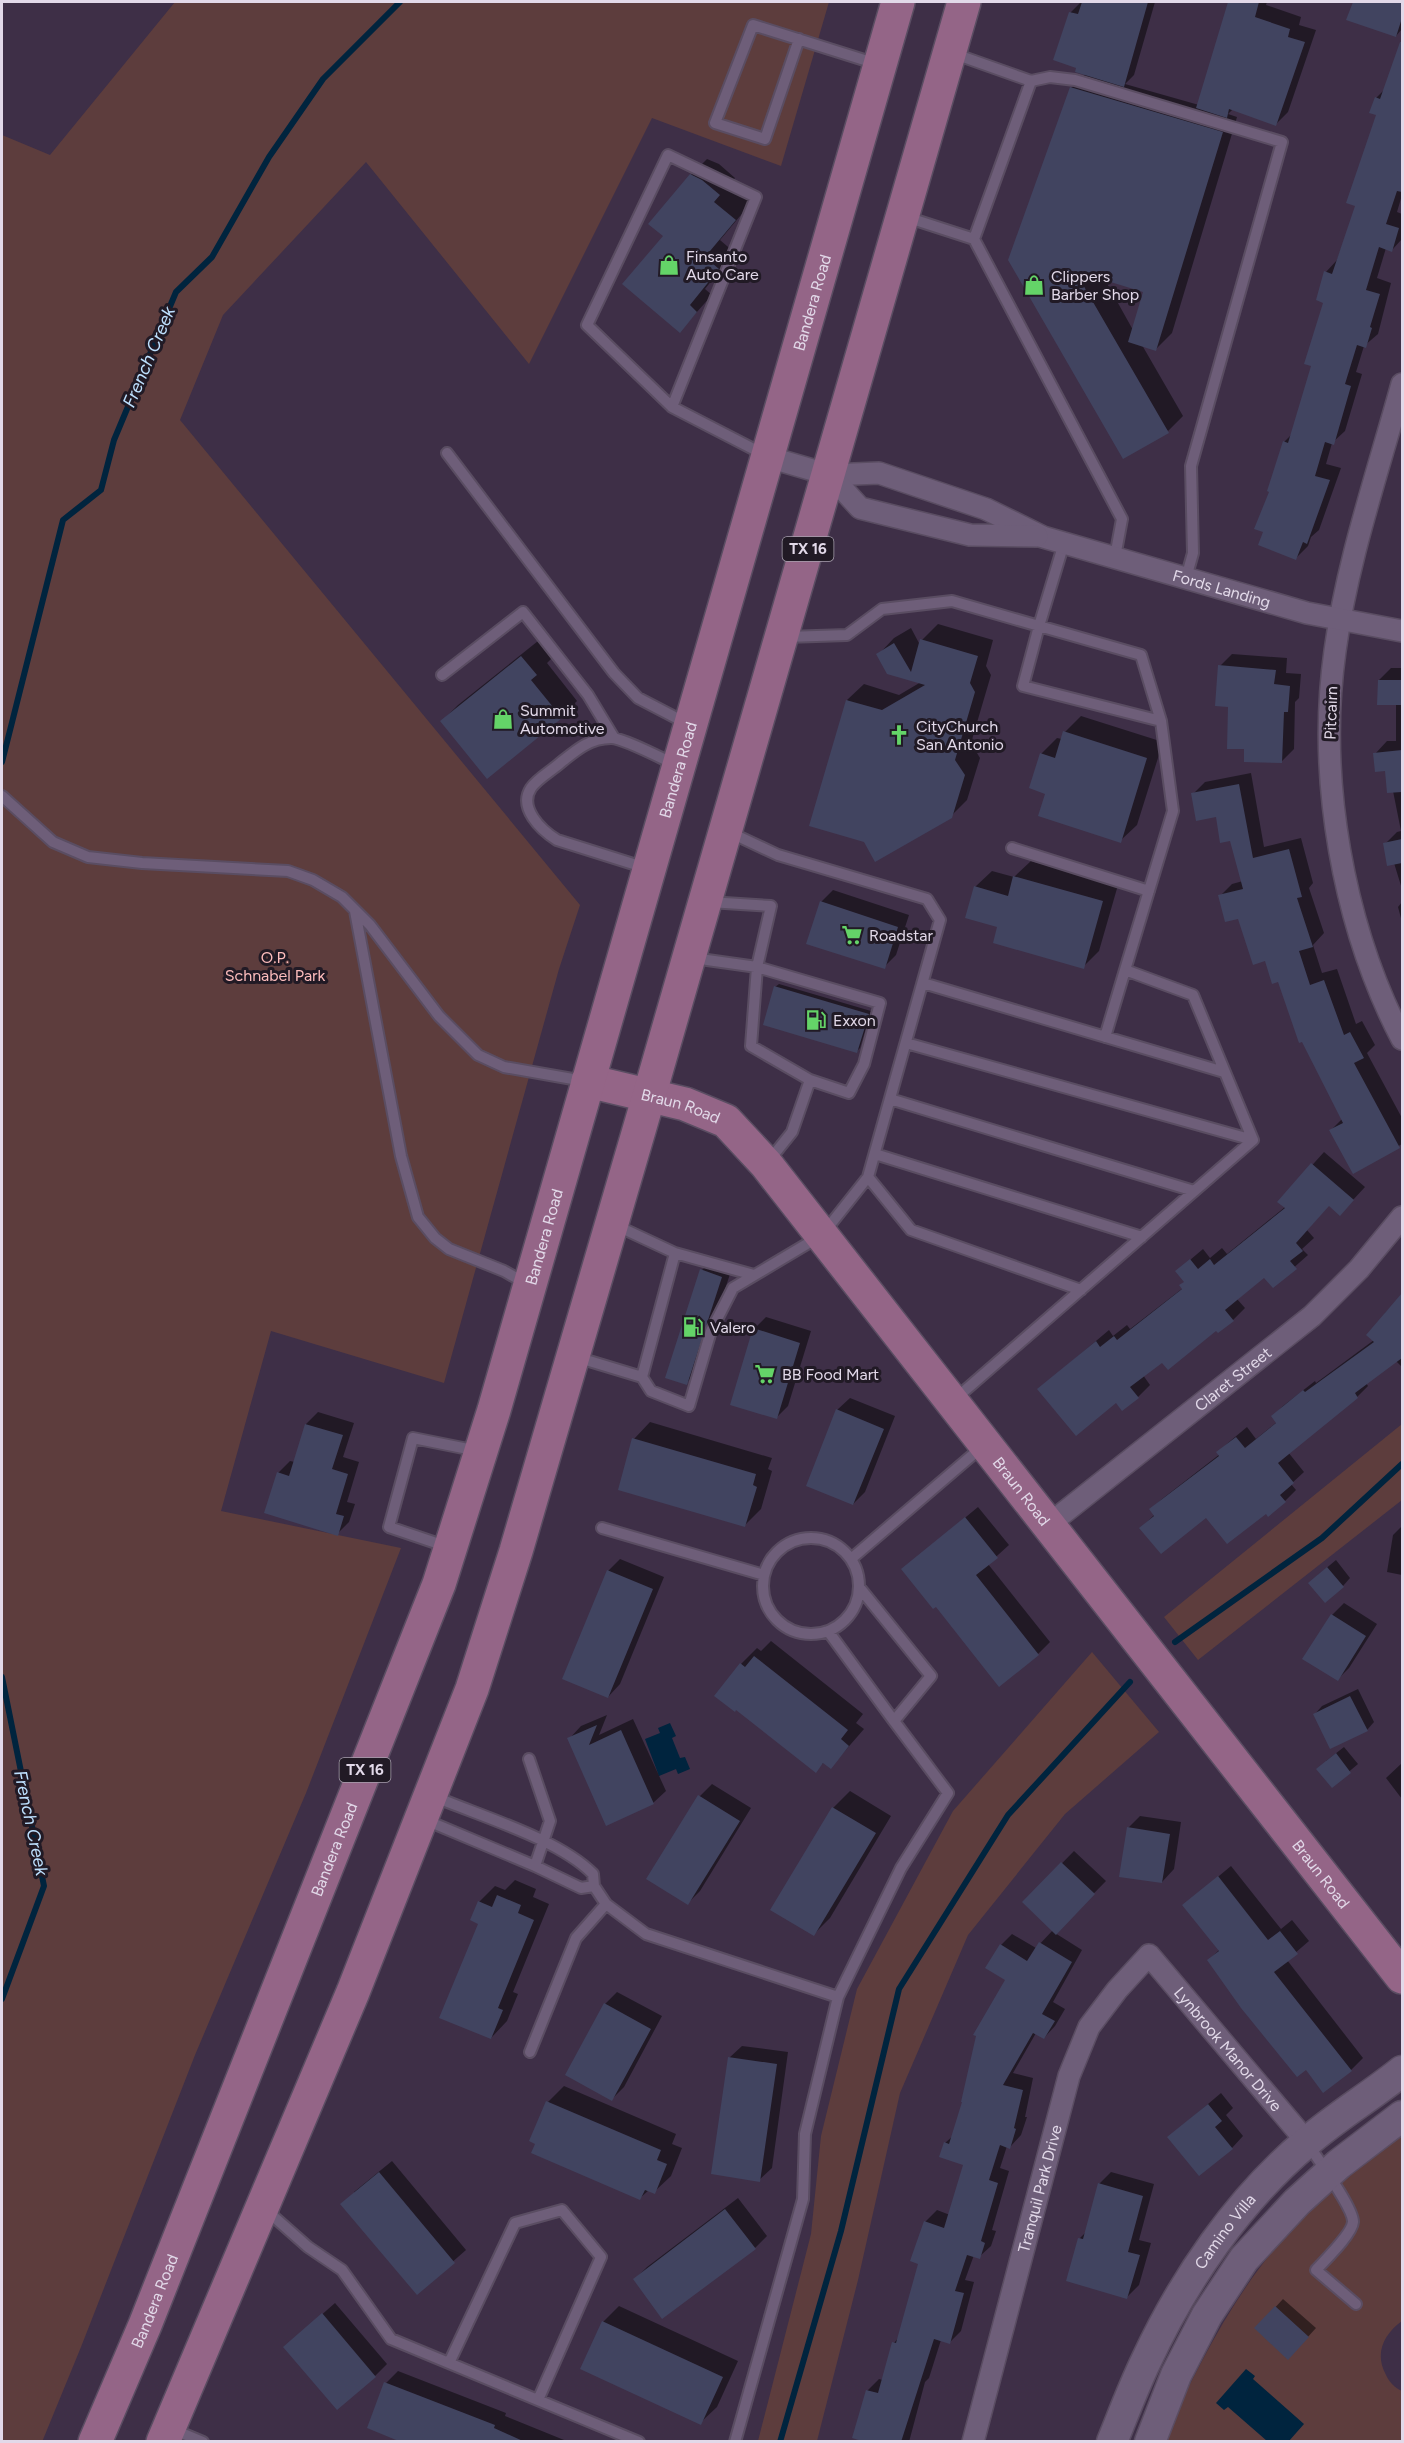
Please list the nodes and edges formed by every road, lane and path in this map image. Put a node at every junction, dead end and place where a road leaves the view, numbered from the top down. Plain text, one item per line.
1 (898, 2) edge
2 (964, 2) edge
3 (799, 39) junction
4 (950, 52) junction
5 (880, 65) junction
6 (1031, 81) junction
7 (903, 216) junction
8 (974, 239) junction
9 (1402, 384) edge
10 (672, 407) junction
11 (447, 453) dead end
12 (768, 457) junction
13 (830, 475) junction
14 (1043, 537) junction
15 (1064, 543) junction
16 (1115, 557) junction
17 (1186, 578) junction
18 (1342, 619) junction
19 (1040, 626) junction
20 (1402, 631) edge
21 (782, 637) junction
22 (442, 675) dead end
23 (1161, 721) junction
24 (691, 726) junction
25 (614, 738) junction
26 (679, 766) junction
27 (2, 796) edge
28 (726, 831) junction
29 (1012, 848) dead end
30 (649, 869) junction
31 (1149, 891) junction
32 (706, 901) junction
33 (355, 910) junction
34 (689, 957) junction
35 (757, 967) junction
36 (1125, 970) junction
37 (923, 983) junction
38 (1105, 1037) junction
39 (1402, 1039) edge
40 (906, 1043) junction
41 (1224, 1072) junction
42 (810, 1080) junction
43 (588, 1081) junction
44 (649, 1096) junction
45 (890, 1099) junction
46 (1252, 1140) junction
47 (875, 1154) junction
48 (766, 1164) junction
49 (868, 1177) junction
50 (1194, 1191) junction
51 (1402, 1217) edge
52 (612, 1223) junction
53 (822, 1235) junction
54 (1142, 1237) junction
55 (675, 1253) junction
56 (754, 1275) junction
57 (530, 1286) junction
58 (1081, 1290) junction
59 (573, 1356) junction
60 (642, 1377) junction
61 (952, 1402) junction
62 (985, 1445) junction
63 (482, 1451) junction
64 (1047, 1526) junction
65 (602, 1528) dead end
66 (451, 1548) junction
67 (851, 1559) junction
68 (764, 1575) junction
69 (859, 1587) junction
70 (828, 1631) junction
71 (894, 1721) junction
72 (529, 1760) dead end
73 (427, 1807) junction
74 (544, 1841) junction
75 (535, 1866) junction
76 (594, 1886) junction
77 (606, 1904) junction
78 (1149, 1955) joint
79 (1402, 1977) edge
80 (838, 1996) junction
81 (530, 2052) dead end
82 (1402, 2072) edge
83 (1402, 2116) edge
84 (1307, 2142) junction
85 (1327, 2175) junction
86 (263, 2206) junction
87 (1356, 2304) dead end
88 (449, 2363) junction
89 (538, 2400) junction
90 (166, 2435) edge
91 (95, 2442) edge
92 (203, 2442) edge
93 (639, 2442) edge
94 (735, 2442) edge
95 (973, 2442) edge
96 (1112, 2442) edge
97 (1150, 2442) edge

1 - 5 main road, Bandera Road / TX 16
2 - 4 main road, TX 16
3 - 3 lane
3 - 5 lane
4 - 6 lane
4 - 7 main road, TX 16
5 - 12 main road, Bandera Road / TX 16
6 - 8 lane
6 - 17 lane
7 - 8 lane
7 - 13 main road, TX 16
8 - 16 lane
9 - 18 street, Pitcairn
10 - 10 lane
10 - 12 lane
11 - 24 lane
12 - 13 street, Fords Landing
12 - 24 main road, Bandera Road / TX 16
13 - 14 street, Fords Landing
13 - 14 street, Fords Landing
13 - 21 main road, TX 16
14 - 15 street, Fords Landing
15 - 16 street, Fords Landing
15 - 19 lane
16 - 17 street, Fords Landing
17 - 18 street, Fords Landing
18 - 20 street, Fords Landing
18 - 39 street, Pitcairn
19 - 21 lane
19 - 23 lane
19 - 23 lane
21 - 28 main road, TX 16
22 - 25 lane
23 - 31 lane
24 - 26 main road, Bandera Road / TX 16
25 - 26 lane
25 - 30 lane
26 - 30 main road, Bandera Road / TX 16
27 - 33 lane
28 - 32 main road, TX 16
28 - 37 lane
29 - 31 lane
30 - 43 main road, Bandera Road / TX 16
31 - 36 lane
32 - 34 main road, TX 16
32 - 35 lane
33 - 43 lane
33 - 57 lane
34 - 35 lane
34 - 44 main road, TX 16
35 - 42 lane
35 - 42 lane
36 - 38 lane
36 - 41 lane
37 - 38 lane
37 - 40 lane
38 - 41 lane
40 - 45 lane
40 - 46 lane
41 - 46 lane
42 - 48 lane
43 - 44 main road, Braun Road
43 - 57 main road, Bandera Road / TX 16
44 - 48 main road, Braun Road
44 - 52 main road, TX 16
45 - 47 lane
45 - 50 lane
46 - 50 lane
47 - 49 lane
47 - 54 lane
48 - 53 main road, Braun Road
49 - 53 lane
49 - 58 lane
50 - 54 lane
51 - 64 street, Claret Street
52 - 55 lane
52 - 59 main road, TX 16
53 - 56 lane
53 - 61 main road, Braun Road
54 - 58 lane
55 - 56 lane
55 - 60 lane
56 - 60 lane
57 - 63 main road, Bandera Road / TX 16
58 - 61 lane
59 - 60 lane
59 - 73 main road, TX 16
61 - 62 main road, Braun Road
62 - 64 main road, Braun Road
62 - 67 lane
63 - 66 main road, Bandera Road / TX 16
63 - 66 lane
64 - 79 main road, Braun Road
65 - 68 lane
66 - 91 main road, Bandera Road / TX 16
67 - 68 lane
67 - 69 lane
68 - 70 lane
69 - 70 lane
69 - 71 lane
70 - 71 lane
71 - 80 lane
72 - 74 lane
73 - 74 lane
73 - 75 lane
73 - 86 main road, TX 16
74 - 75 lane
74 - 76 lane
75 - 76 lane
76 - 77 lane
77 - 80 lane
77 - 81 lane
78 - 84 street, Lynbrook Manor Drive
78 - 95 street, Tranquil Park Drive
80 - 94 lane
82 - 84 street, Camino Villa
83 - 85 street, Camino Villa
84 - 85 lane
84 - 96 street, Camino Villa
85 - 87 lane
85 - 97 street, Camino Villa
86 - 88 lane
86 - 90 main road, TX 16
88 - 89 lane
88 - 89 lane
89 - 93 lane
90 - 92 lane

